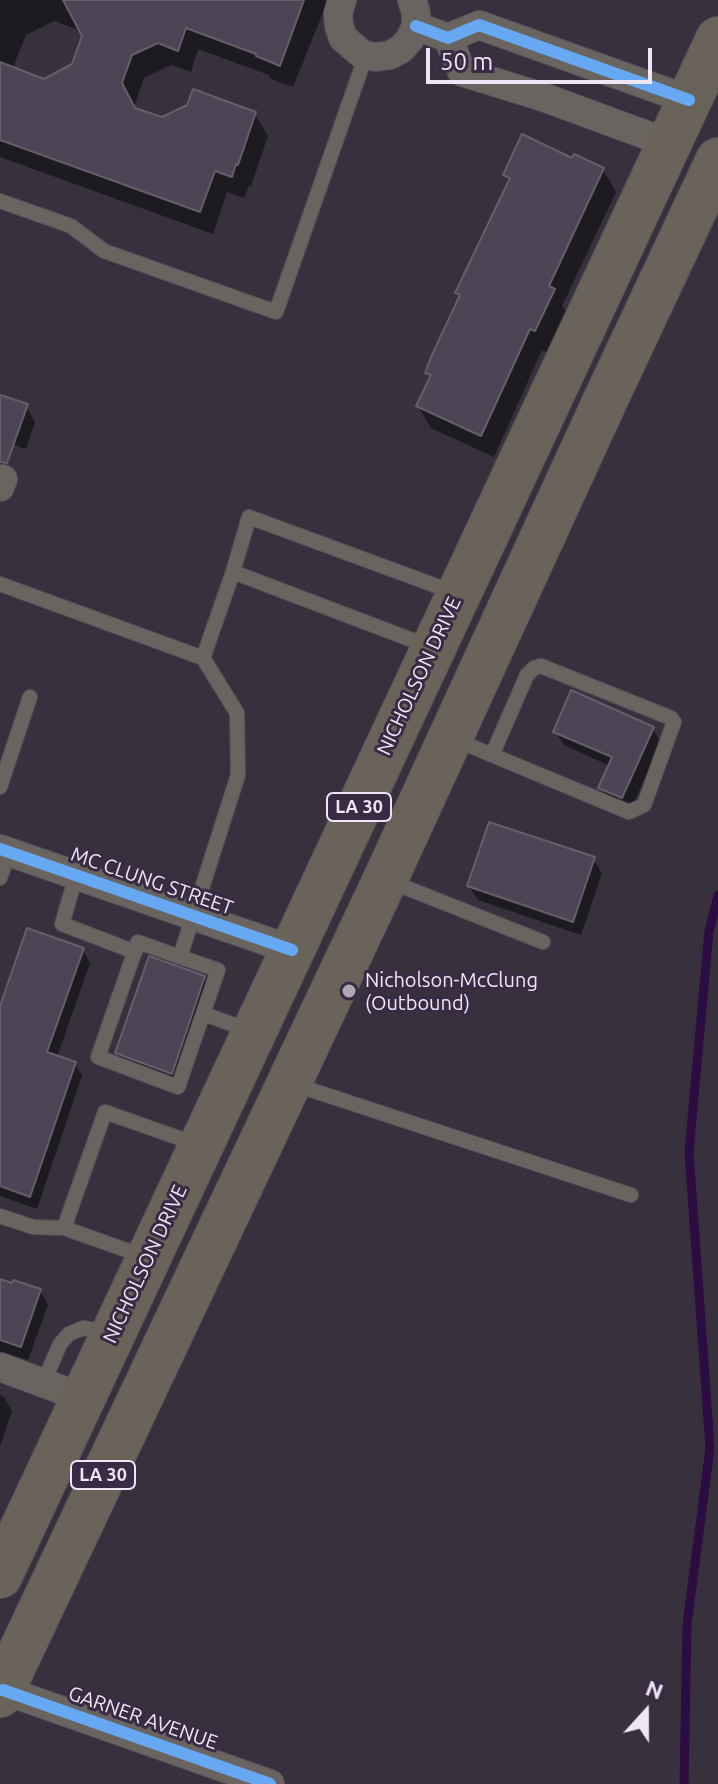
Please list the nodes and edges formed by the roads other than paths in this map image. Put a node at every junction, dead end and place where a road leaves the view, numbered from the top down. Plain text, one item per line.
1 (342, 0) edge
2 (414, 13) edge
3 (448, 38) junction
4 (718, 39) edge
5 (366, 55) junction
6 (689, 100) junction
7 (668, 143) junction
8 (718, 160) edge
9 (0, 201) edge
10 (233, 572) junction
11 (0, 584) edge
12 (457, 594) junction
13 (433, 648) junction
14 (203, 658) junction
15 (30, 697) dead end
16 (450, 738) junction
17 (492, 755) junction
18 (0, 787) edge
19 (3, 860) edge
20 (76, 876) junction
21 (385, 880) junction
22 (193, 917) junction
23 (543, 942) dead end
24 (292, 950) junction
25 (135, 952) junction
26 (180, 957) junction
27 (204, 1009) junction
28 (254, 1032) junction
29 (289, 1083) junction
30 (200, 1146) junction
31 (241, 1185) junction
32 (631, 1195) dead end
33 (0, 1216) edge
34 (64, 1228) junction
35 (148, 1258) junction
36 (113, 1332) junction
37 (0, 1367) edge
38 (43, 1384) junction
39 (79, 1409) junction
40 (0, 1576) edge
41 (0, 1625) edge
42 (1, 1686) edge
43 (270, 1784) edge

1 - 5 street
2 - 3 street
2 - 5 street
3 - 6 street
3 - 7 street
4 - 6 main road, NICHOLSON DRIVE / LA 30
5 - 9 lane
6 - 7 main road, NICHOLSON DRIVE / LA 30
7 - 12 main road, NICHOLSON DRIVE / LA 30
8 - 16 main road, LA 30
10 - 12 lane
10 - 13 lane
10 - 14 lane
11 - 14 lane
12 - 13 main road, NICHOLSON DRIVE / LA 30
13 - 24 main road, NICHOLSON DRIVE / LA 30
14 - 22 lane
15 - 18 lane
16 - 17 lane
16 - 21 main road, LA 30
17 - 17 lane
19 - 20 street, MC CLUNG STREET
20 - 22 street, MC CLUNG STREET
20 - 25 lane
21 - 23 lane
21 - 29 main road, LA 30
22 - 24 street, MC CLUNG STREET
22 - 26 lane
24 - 28 main road, NICHOLSON DRIVE / LA 30
24 - 31 main road
25 - 26 lane
25 - 27 lane
26 - 27 lane
27 - 28 lane
28 - 30 main road, NICHOLSON DRIVE / LA 30
29 - 31 main road, LA 30
29 - 32 lane
30 - 34 lane
30 - 35 main road, NICHOLSON DRIVE / LA 30
31 - 42 main road, LA 30
33 - 34 lane
34 - 35 lane
35 - 36 main road, NICHOLSON DRIVE / LA 30
36 - 38 lane
36 - 39 main road, NICHOLSON DRIVE / LA 30
37 - 38 street
38 - 39 street
39 - 40 main road, NICHOLSON DRIVE / LA 30
39 - 41 main road
42 - 43 street, GARNER AVENUE

